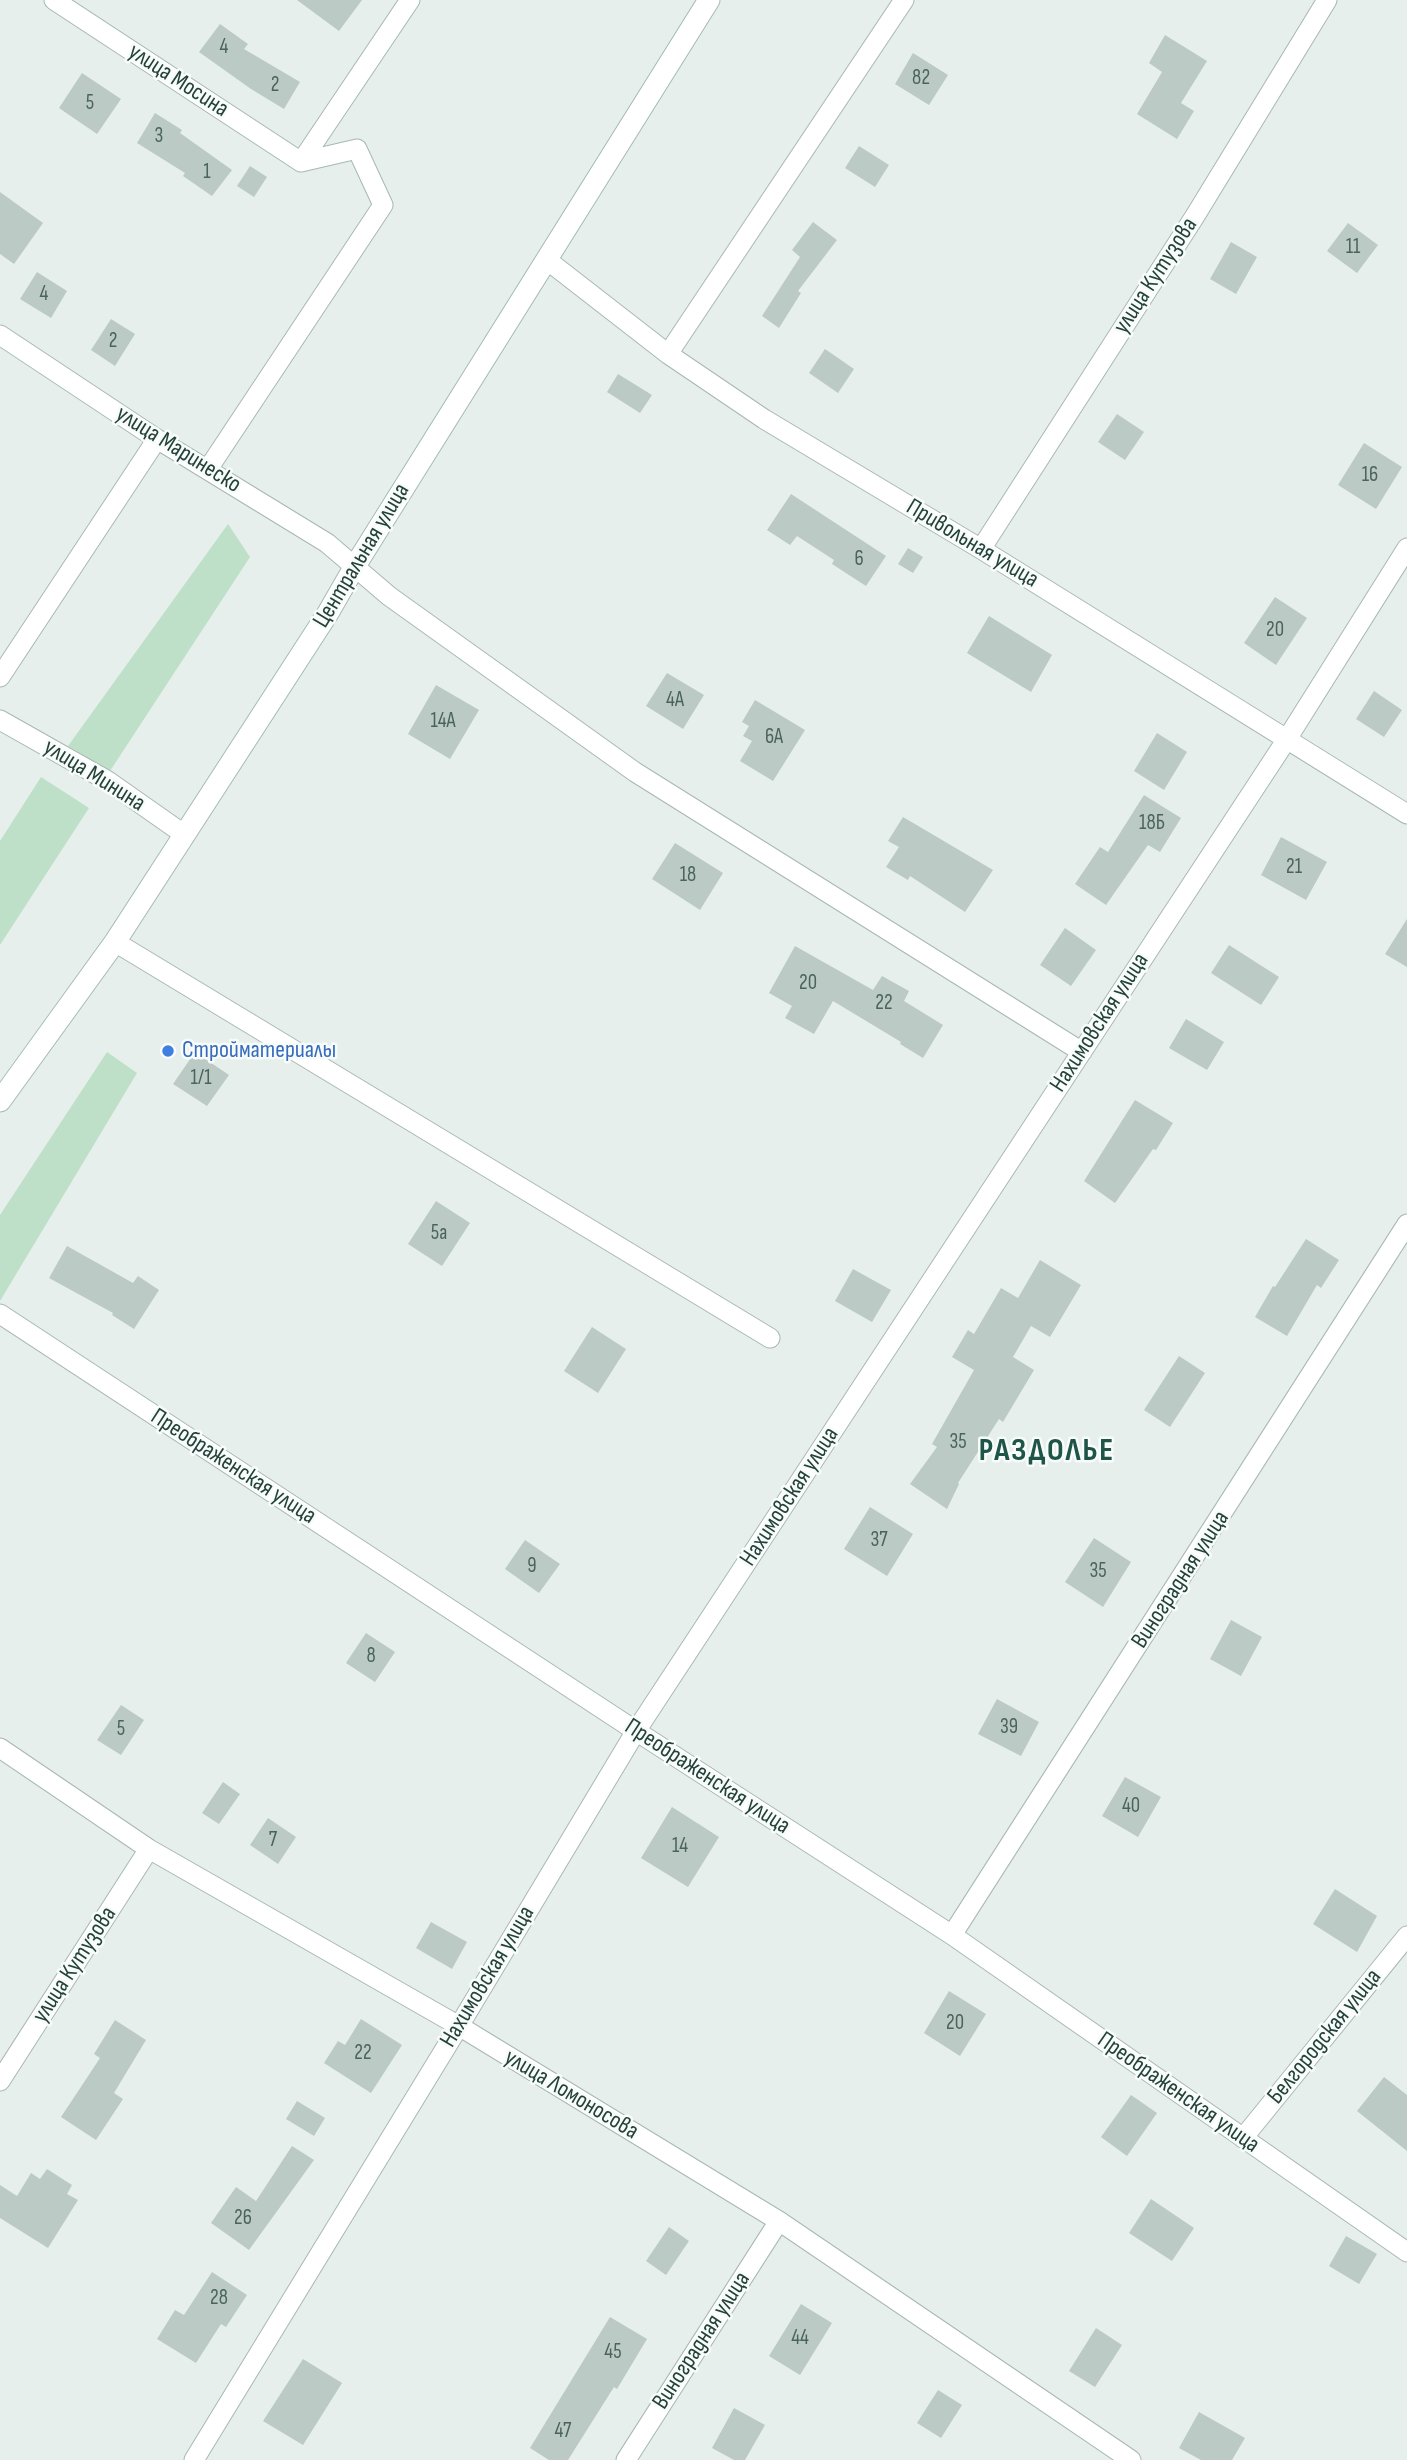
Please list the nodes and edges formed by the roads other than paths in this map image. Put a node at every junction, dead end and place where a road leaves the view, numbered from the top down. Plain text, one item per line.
1 (54, 0) edge
2 (410, 0) edge
3 (709, 0) edge
4 (904, 0) edge
5 (1327, 0) edge
6 (301, 162) junction
7 (547, 260) junction
8 (0, 335) edge
9 (668, 354) junction
10 (158, 439) junction
11 (208, 469) junction
12 (981, 548) junction
13 (1407, 548) edge
14 (355, 566) junction
15 (0, 677) edge
16 (0, 720) edge
17 (1287, 739) junction
18 (1407, 814) edge
19 (185, 835) junction
20 (115, 942) junction
21 (1082, 1052) junction
22 (0, 1101) edge
23 (1407, 1224) edge
24 (0, 1314) edge
25 (770, 1338) dead end
26 (636, 1731) junction
27 (0, 1748) edge
28 (149, 1849) junction
29 (952, 1935) junction
30 (1407, 1936) edge
31 (459, 2026) junction
32 (0, 2081) edge
33 (1243, 2137) junction
34 (779, 2221) junction
35 (1407, 2252) edge
36 (1110, 2454) edge
37 (194, 2460) edge
38 (626, 2460) edge
39 (1131, 2460) edge

1 - 6 street, улица Мосина
2 - 6 street
3 - 7 main road, Центральная улица
4 - 9 street
5 - 12 street, улица Кутузова
6 - 11 street
7 - 9 street, Привольная улица
7 - 14 main road, Центральная улица
8 - 10 street, улица Маринеско
9 - 12 street, Привольная улица
10 - 11 street, улица Маринеско
10 - 15 street
11 - 14 street, улица Маринеско
12 - 17 street, Привольная улица
13 - 17 street, Нахимовская улица
14 - 19 main road, Центральная улица
14 - 21 street
16 - 19 street, улица Минина
17 - 18 street, Привольная улица
17 - 21 street, Нахимовская улица
19 - 20 main road, Центральная улица
20 - 22 main road, Центральная улица
20 - 25 street
21 - 26 street, Нахимовская улица
23 - 29 street, Виноградная улица
24 - 26 street, Преображенская улица
26 - 29 street, Преображенская улица
26 - 31 street, Нахимовская улица
27 - 28 street, улица Ломоносова
28 - 31 street, улица Ломоносова
28 - 32 street, улица Кутузова
29 - 33 street, Преображенская улица
30 - 33 street, Белгородская улица
31 - 34 street, улица Ломоносова
31 - 37 street, Нахимовская улица
33 - 35 street, Преображенская улица
34 - 36 street, улица Ломоносова
34 - 38 street, Виноградная улица
36 - 39 street, улица Ломоносова

